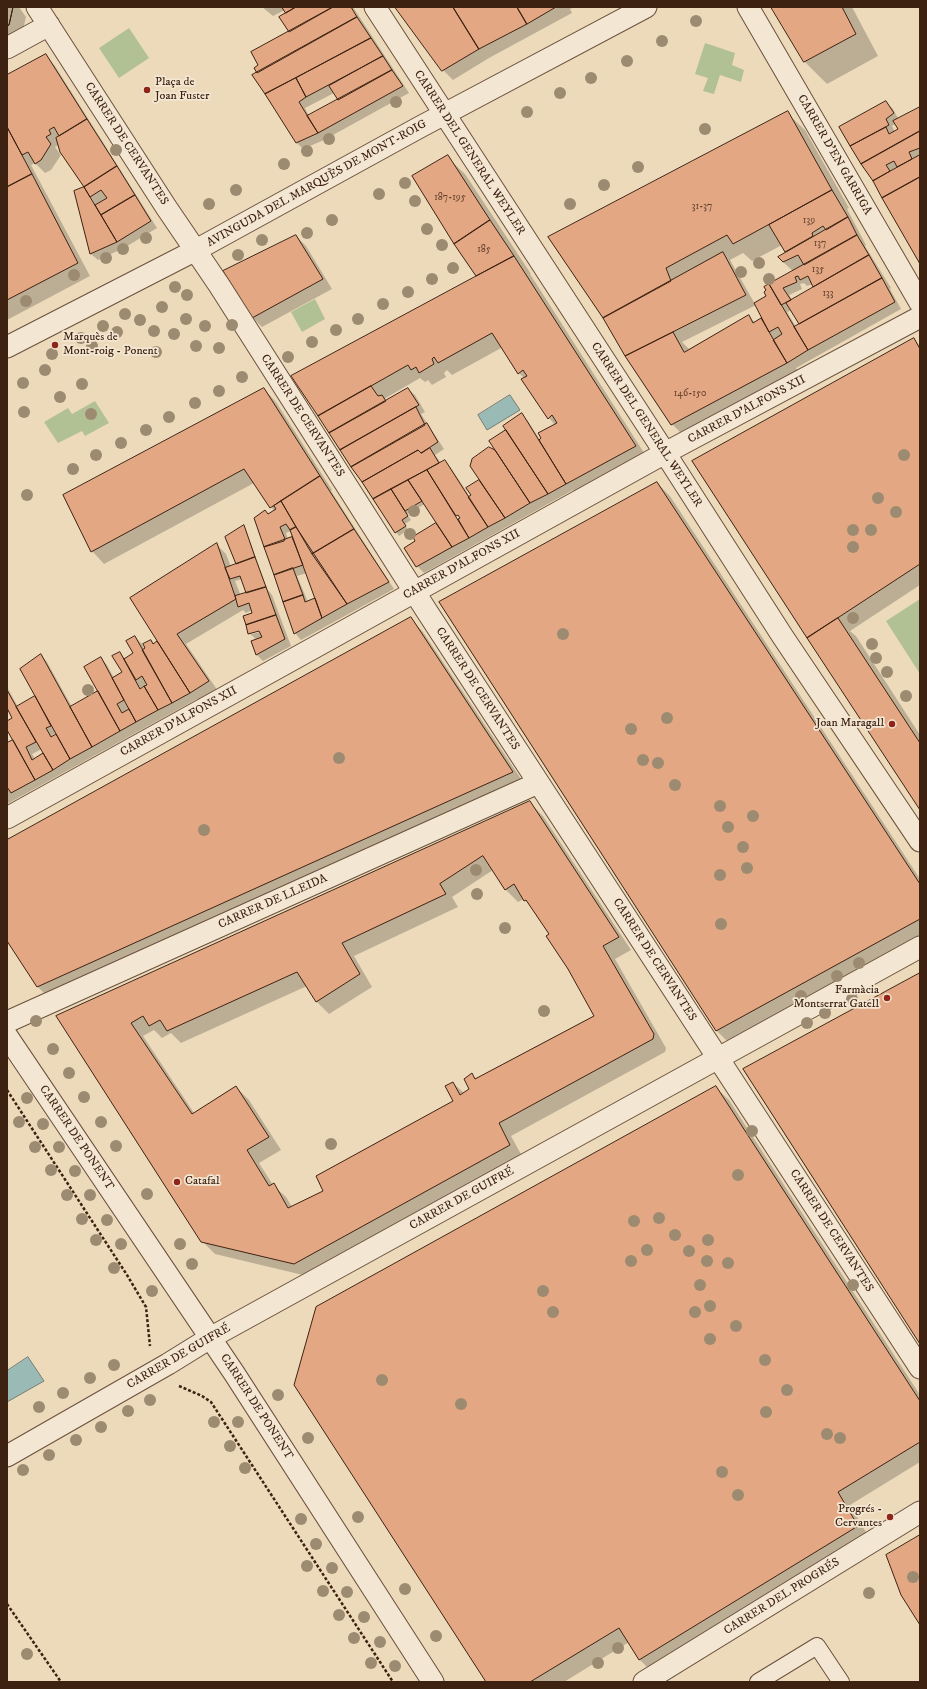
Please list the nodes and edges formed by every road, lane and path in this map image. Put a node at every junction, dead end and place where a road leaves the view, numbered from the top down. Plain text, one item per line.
1 (37, 7) edge
2 (375, 7) edge
3 (646, 7) edge
4 (748, 7) edge
5 (49, 26) junction
6 (7, 48) edge
7 (444, 114) junction
8 (196, 250) junction
9 (920, 302) edge
10 (920, 317) edge
11 (7, 347) edge
12 (665, 453) junction
13 (414, 592) junction
14 (538, 782) junction
15 (7, 818) edge
16 (920, 841) edge
17 (920, 947) edge
18 (7, 1022) edge
19 (7, 1036) edge
20 (718, 1057) junction
21 (7, 1090) edge
22 (210, 1338) junction
23 (150, 1351) dead end
24 (920, 1368) edge
25 (177, 1384) dead end
26 (7, 1456) edge
27 (920, 1512) edge
28 (7, 1604) edge
29 (61, 1682) edge
30 (393, 1682) edge
31 (433, 1682) edge
32 (644, 1682) edge
33 (758, 1682) edge
34 (841, 1682) edge

1 - 5 street, CARRER DE CERVANTES
2 - 7 street, CARRER DEL GENERAL WEYLER
3 - 7 street, AVINGUDA DEL MARQUÈS DE MONT-ROIG
4 - 9 street, CARRER D'EN GARRIGA
5 - 6 street
5 - 8 street, CARRER DE CERVANTES
7 - 8 street, AVINGUDA DEL MARQUÈS DE MONT-ROIG
7 - 12 street, CARRER DEL GENERAL WEYLER
8 - 11 street, AVINGUDA DEL MARQUÈS DE MONT-ROIG
8 - 13 street, CARRER DE CERVANTES
10 - 12 street, CARRER D'ALFONS XII
12 - 13 street, CARRER D'ALFONS XII
12 - 16 street, CARRER DEL GENERAL WEYLER
13 - 14 street, CARRER DE CERVANTES
13 - 15 street, CARRER D'ALFONS XII
14 - 18 street, CARRER DE LLEIDA
14 - 20 street, CARRER DE CERVANTES
17 - 20 street, CARRER DE GUIFRÉ
19 - 22 street, CARRER DE PONENT
20 - 22 street, CARRER DE GUIFRÉ
20 - 24 street, CARRER DE CERVANTES
21 - 23 path
22 - 26 street, CARRER DE GUIFRÉ
22 - 31 street, CARRER DE PONENT
25 - 30 path
27 - 32 street, CARRER DEL PROGRÉS
28 - 29 path
33 - 34 street

